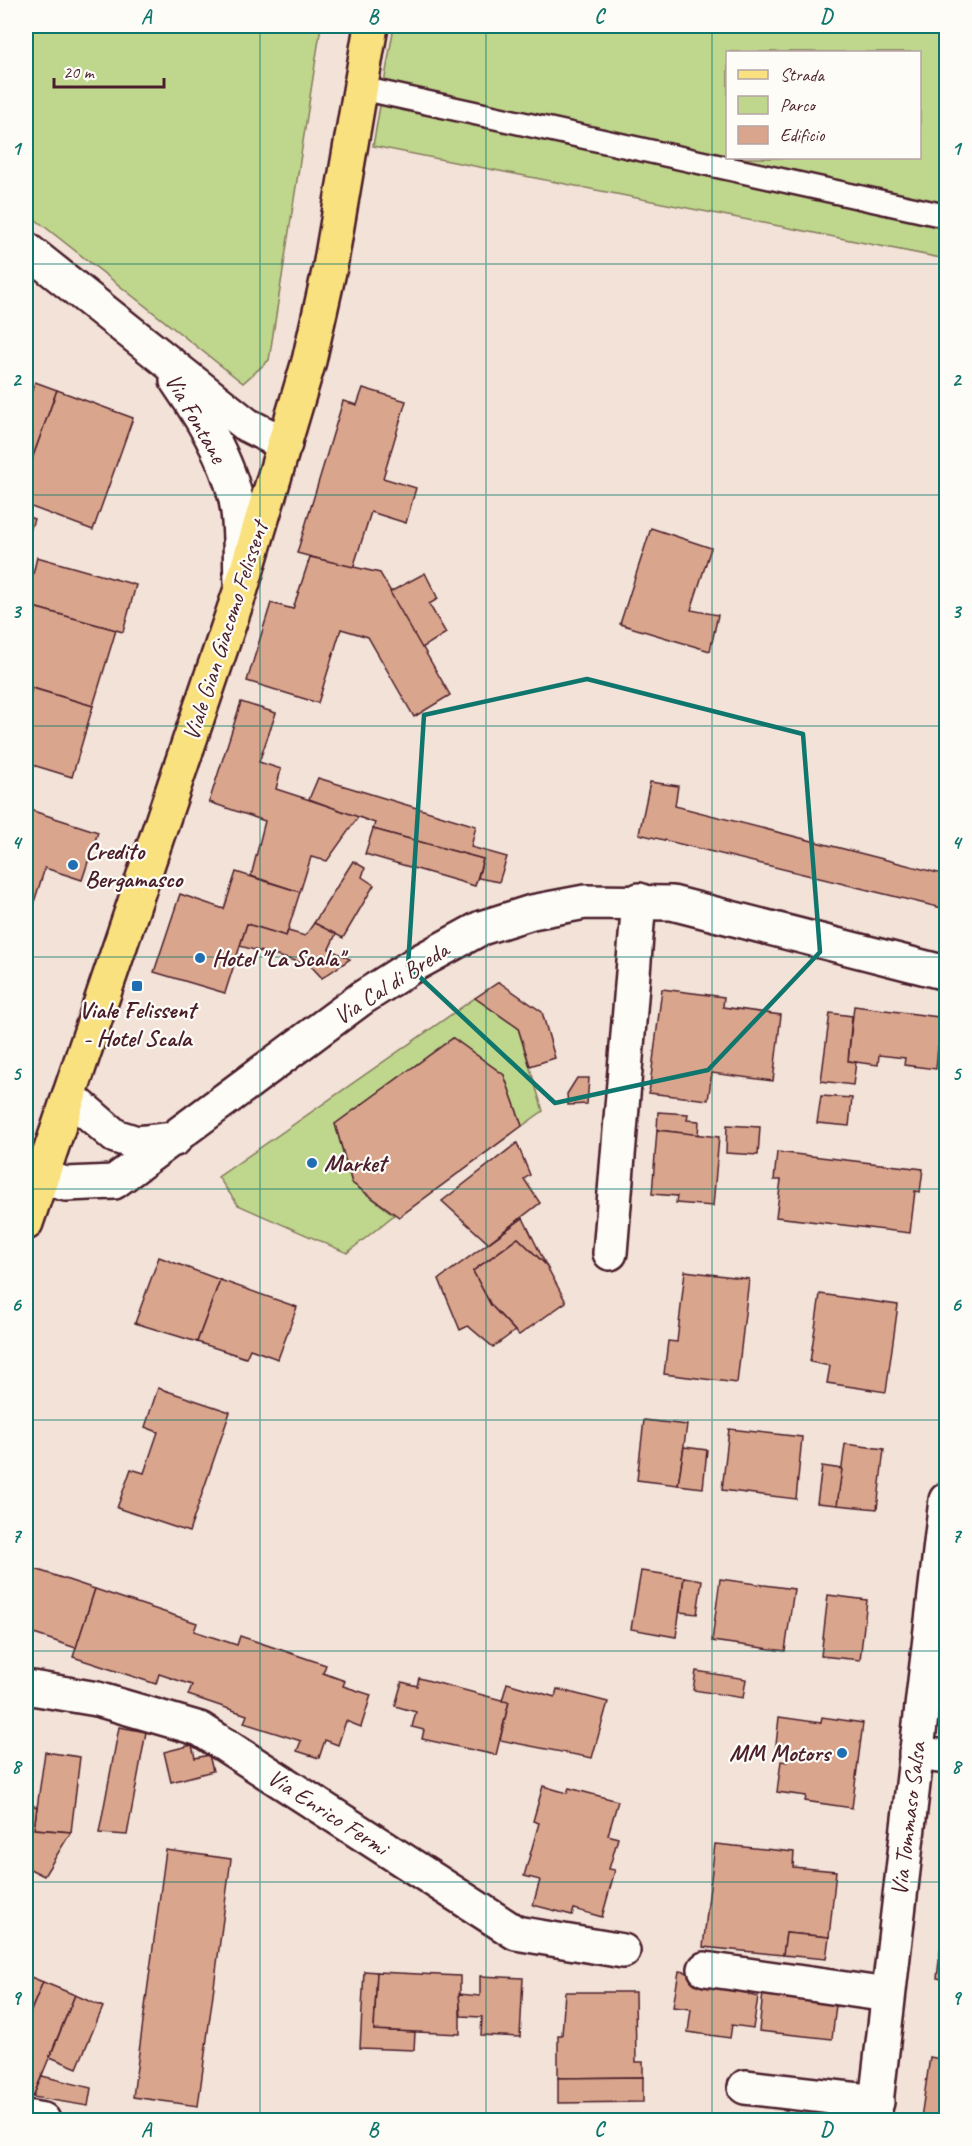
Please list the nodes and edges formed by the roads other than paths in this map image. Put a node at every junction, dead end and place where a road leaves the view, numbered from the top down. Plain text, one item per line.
1 (371, 26) edge
2 (360, 88) junction
3 (946, 216) edge
4 (26, 249) edge
5 (159, 355) junction
6 (285, 444) junction
7 (241, 589) junction
8 (639, 900) junction
9 (946, 973) edge
10 (69, 1096) junction
11 (175, 1139) junction
12 (33, 1174) edge
13 (26, 1222) edge
14 (610, 1253) dead end
15 (946, 1500) edge
16 (26, 1687) edge
17 (931, 1755) edge
18 (623, 1951) dead end
19 (705, 1970) dead end
20 (888, 1995) junction
21 (745, 2087) dead end
22 (875, 2111) edge
23 (26, 2117) edge
24 (43, 2121) edge

1 - 2 main road, Viale Gian Giacomo Felissent
2 - 3 lane
2 - 6 main road, Viale Gian Giacomo Felissent
4 - 5 street
5 - 6 street
5 - 7 street, Via Fontane
6 - 7 main road, Viale Gian Giacomo Felissent
7 - 10 main road, Viale Gian Giacomo Felissent
8 - 9 street, Via Cal di Breda
8 - 11 street, Via Cal di Breda
8 - 14 street
10 - 11 street
10 - 12 main road, Viale Gian Giacomo Felissent
11 - 12 street, Via Cal di Breda
12 - 13 main road, Viale Gian Giacomo Felissent
15 - 17 street, Via Tommaso Salsa
16 - 18 street, Via Enrico Fermi
17 - 20 street, Via Tommaso Salsa
19 - 20 street
20 - 22 street, Via Tommaso Salsa
21 - 22 street, Via Tommaso Salsa
23 - 24 street

